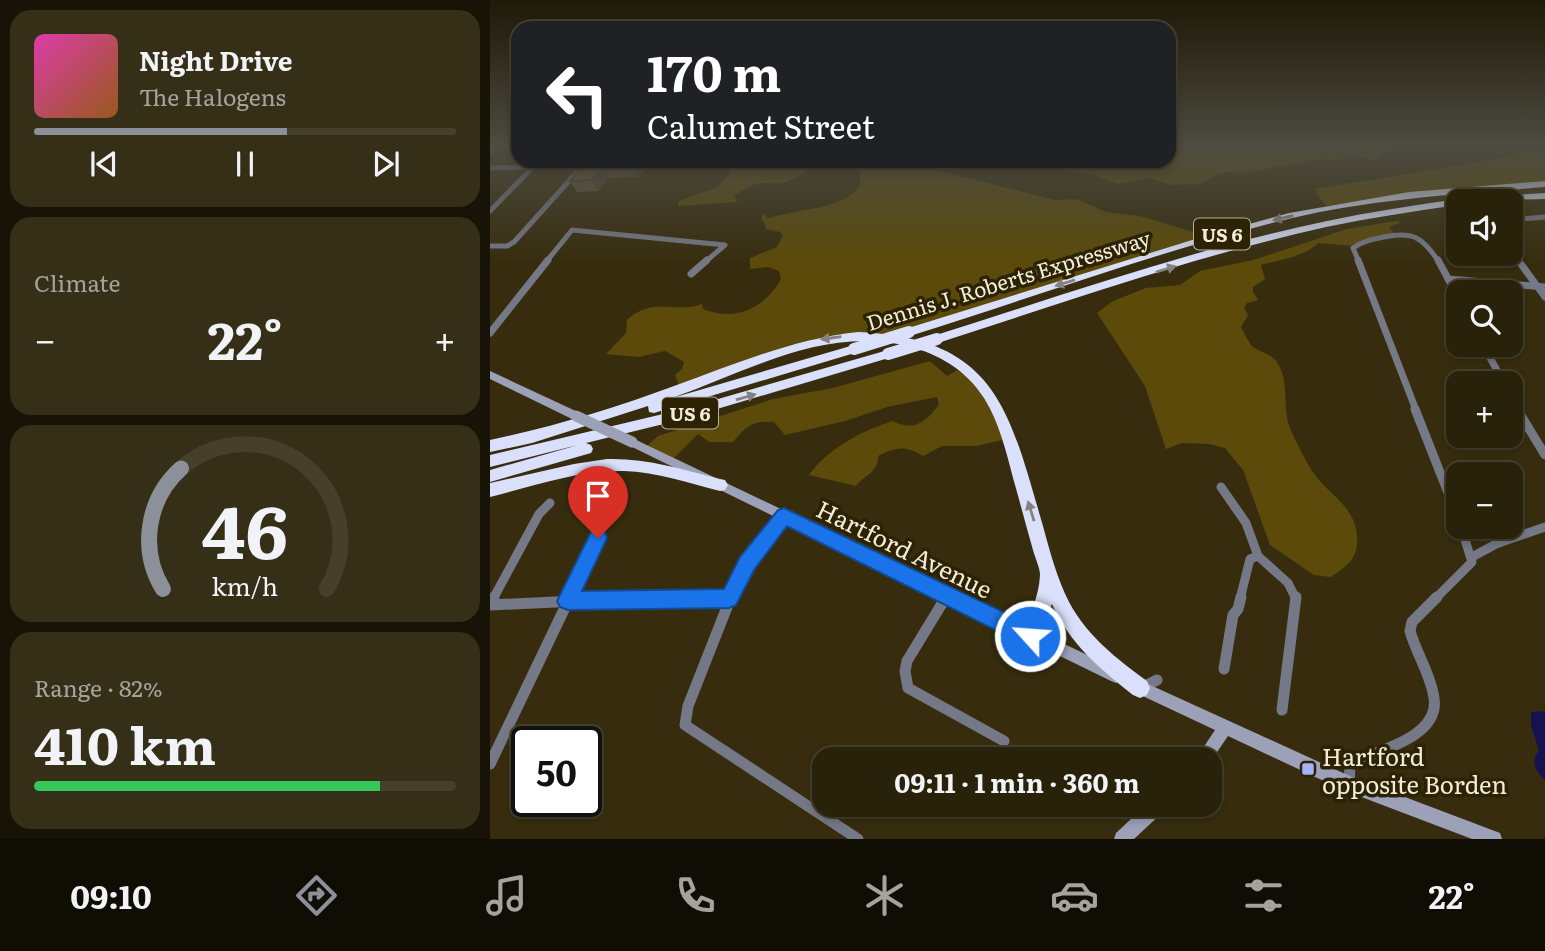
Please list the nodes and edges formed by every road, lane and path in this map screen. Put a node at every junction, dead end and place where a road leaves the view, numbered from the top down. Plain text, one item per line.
1 (517, 184) edge
2 (566, 184) edge
3 (1543, 184) edge
4 (1545, 196) edge
5 (1523, 197) edge
6 (1446, 204) edge
7 (490, 211) edge
8 (1545, 217) edge
9 (1523, 219) edge
10 (490, 246) edge
11 (1523, 265) edge
12 (691, 274) dead end
13 (1448, 279) joint
14 (1541, 286) edge
15 (1545, 297) edge
16 (490, 334) edge
17 (490, 375) edge
18 (716, 406) junction
19 (1523, 418) edge
20 (524, 439) junction
21 (490, 446) edge
22 (1545, 455) edge
23 (490, 461) edge
24 (490, 476) edge
25 (720, 485) junction
26 (1222, 487) dead end
27 (1446, 487) edge
28 (490, 490) edge
29 (550, 503) dead end
30 (784, 516) junction
31 (1545, 527) edge
32 (598, 538) dead end
33 (1465, 539) edge
34 (1045, 555) junction
35 (1258, 556) junction
36 (1472, 557) junction
37 (947, 596) junction
38 (729, 599) junction
39 (568, 601) junction
40 (490, 604) edge
41 (1030, 636) junction
42 (1224, 669) dead end
43 (1157, 680) dead end
44 (1140, 688) junction
45 (1282, 710) dead end
46 (1225, 728) junction
47 (1004, 741) dead end
48 (1212, 747) edge
49 (490, 764) edge
50 (1349, 783) junction
51 (1145, 817) edge
52 (858, 839) edge
53 (1122, 839) edge
54 (1494, 839) edge

1 - 7 street
2 - 10 street
3 -> 20 highway, Dennis J. Roberts Expressway / US 6, bridge
4 - 5 highway
18 -> 6 highway, Dennis J. Roberts Expressway / US 6, bridge
8 - 9 street
11 - 14 street
12 - 16 street
13 - 14 street
13 - 27 street
14 - 15 street
17 - 25 main road, Hartford Avenue, bridge
18 - 23 highway, Dennis J. Roberts Expressway / US 6
18 - 24 highway
19 - 22 street
20 - 21 highway, Dennis J. Roberts Expressway / US 6
34 -> 20 highway
25 - 28 highway
25 - 30 main road, Hartford Avenue
26 - 35 street
29 - 40 street
30 - 37 main road, Hartford Avenue
30 - 38 street
31 - 36 street
32 - 39 street
33 - 36 street
34 - 41 highway
34 - 44 highway
35 - 42 street
35 - 45 street
36 - 50 street
37 - 41 main road, Hartford Avenue
37 - 47 street
38 - 39 street
38 - 52 street
39 - 40 street
39 - 49 street
41 - 44 main road, Hartford Avenue
43 - 44 street
44 - 46 main road, Hartford Avenue
46 - 48 main road
46 - 50 main road, Hartford Avenue
50 - 54 main road, Hartford Avenue
51 - 53 main road

